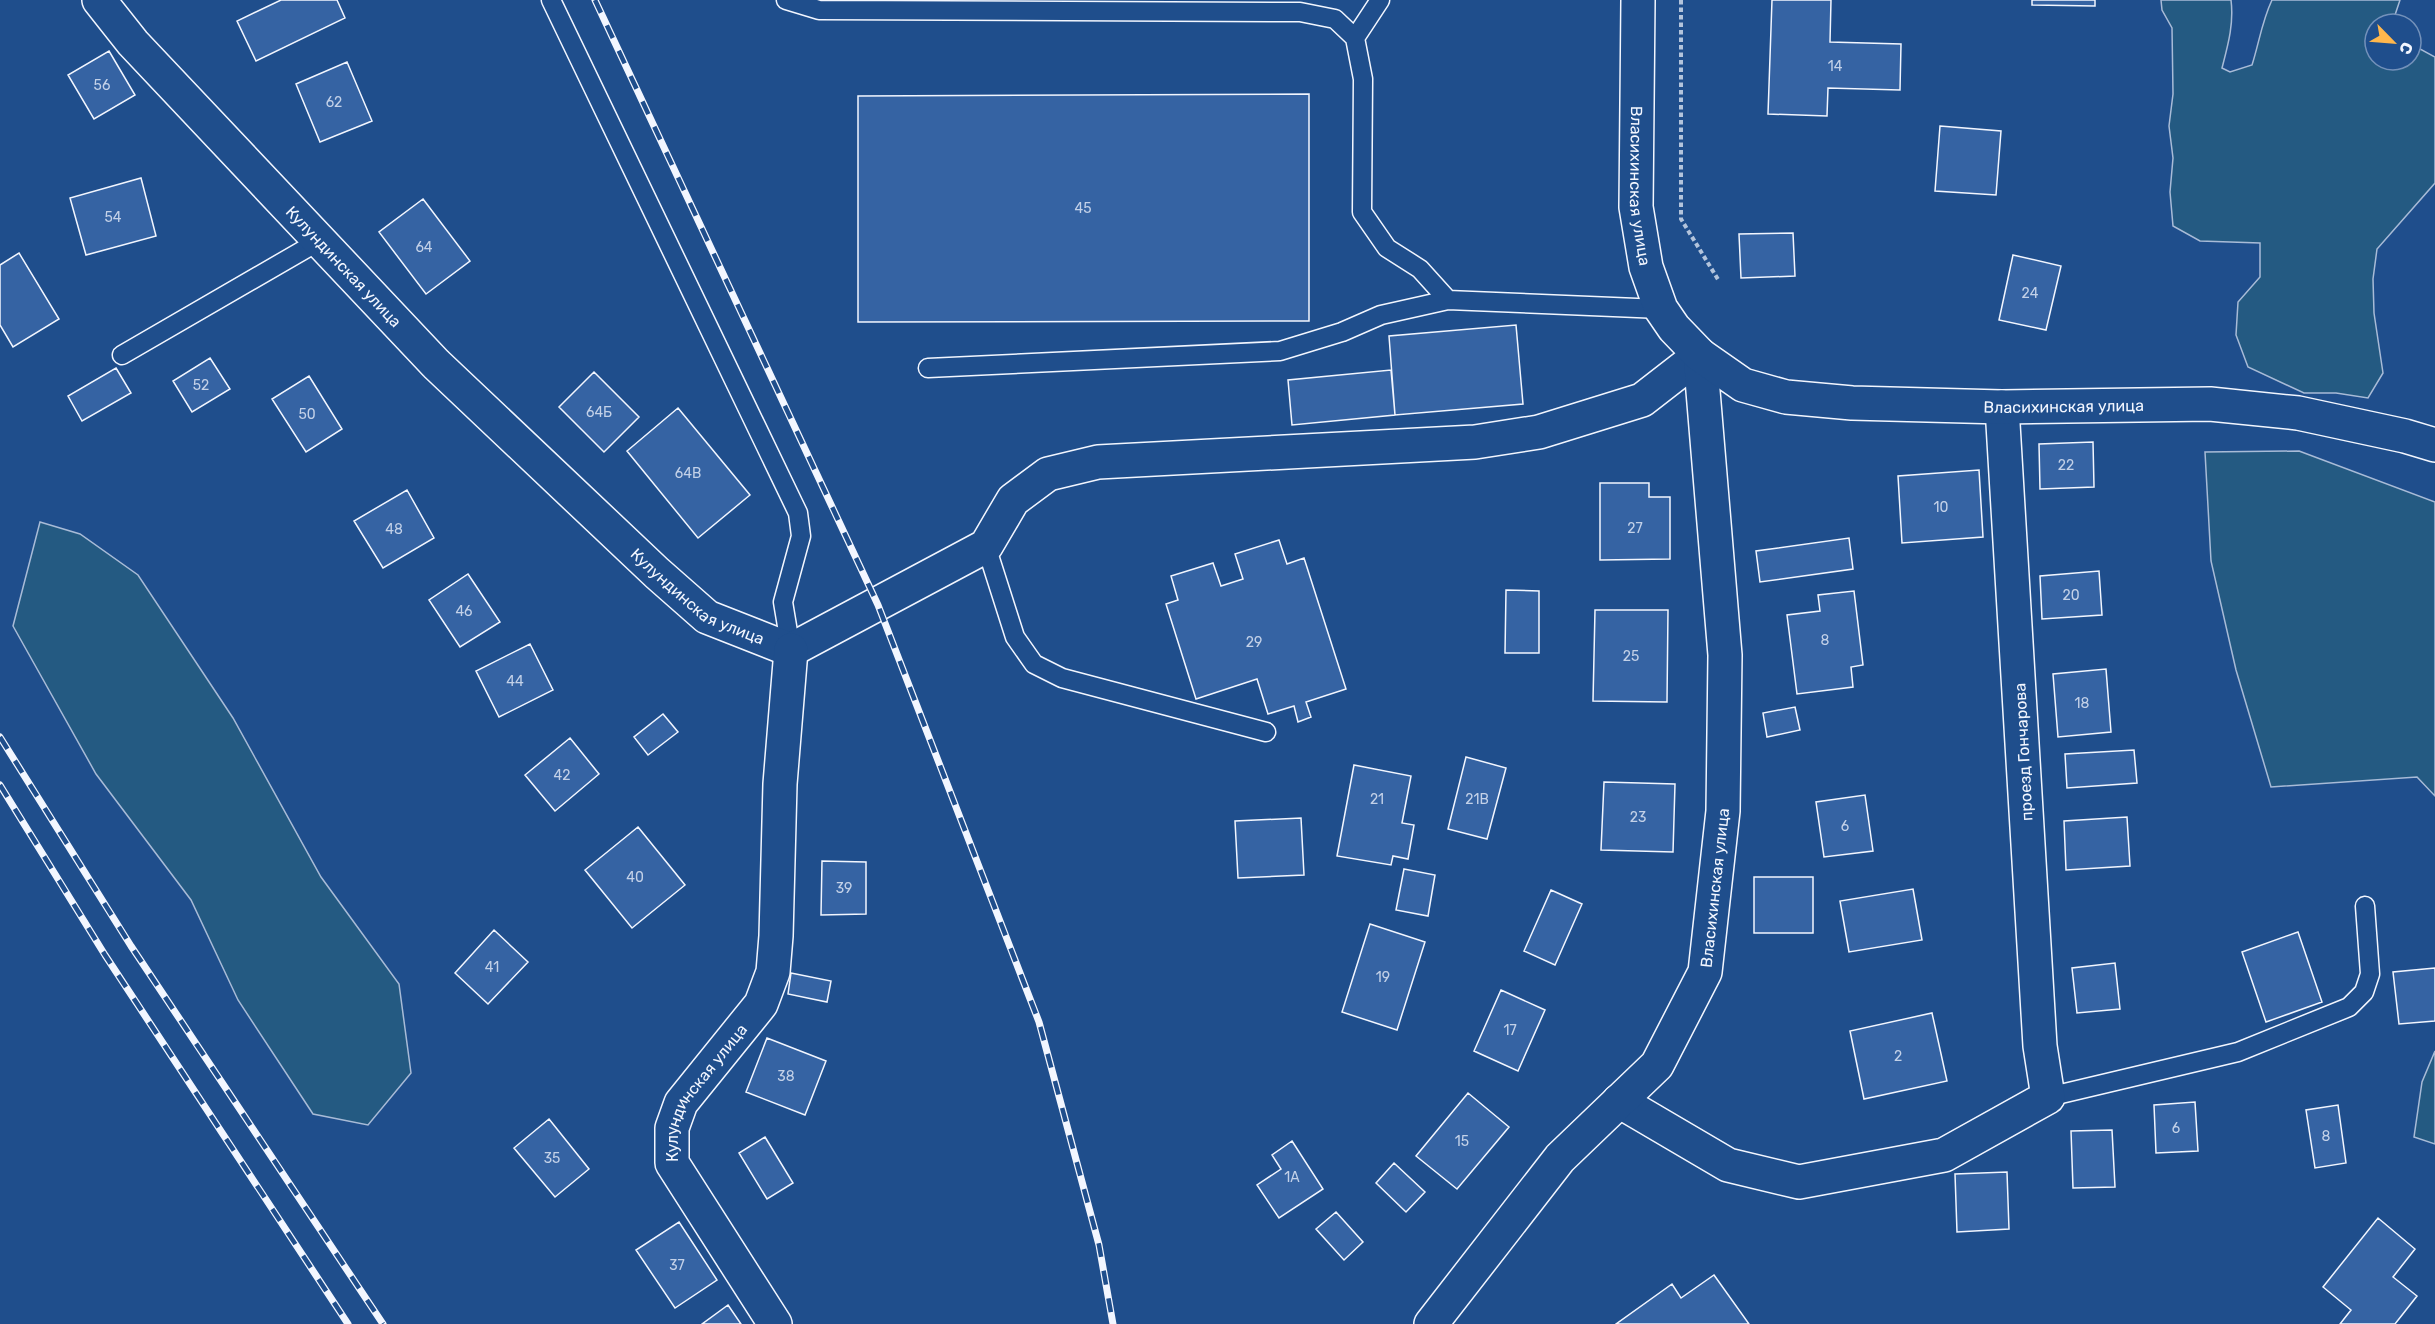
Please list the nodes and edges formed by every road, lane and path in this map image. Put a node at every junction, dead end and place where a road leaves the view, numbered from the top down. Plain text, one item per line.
1 (99, 0) edge
2 (551, 0) edge
3 (786, 0) edge
4 (1380, 0) edge
5 (1638, 0) edge
6 (1681, 0) edge
7 (1079, 6) edge
8 (1355, 38) junction
9 (319, 241) junction
10 (1719, 280) dead end
11 (1448, 300) junction
12 (1661, 309) junction
13 (122, 355) dead end
14 (1701, 355) junction
15 (928, 368) dead end
16 (2002, 406) junction
17 (2435, 445) edge
18 (986, 546) junction
19 (791, 650) junction
20 (1266, 732) dead end
21 (2365, 906) dead end
22 (2048, 1097) junction
23 (1619, 1101) junction
24 (775, 1324) edge
25 (1431, 1324) edge

1 - 9 street, Кулундинская улица
2 - 19 lane
3 - 7 lane
4 - 8 lane
5 - 12 street, Власихинская улица
6 - 10 path
7 - 8 lane
8 - 11 lane
9 - 13 lane
9 - 19 street, Кулундинская улица
11 - 12 lane
11 - 15 lane
12 - 14 street, Власихинская улица
14 - 16 street, Власихинская улица
14 - 18 street
14 - 23 street, Власихинская улица
16 - 17 street, Власихинская улица
16 - 22 street, проезд Гончарова
18 - 19 street
18 - 20 lane
19 - 24 street, Кулундинская улица
21 - 22 lane
22 - 23 street
23 - 25 street, Власихинская улица

